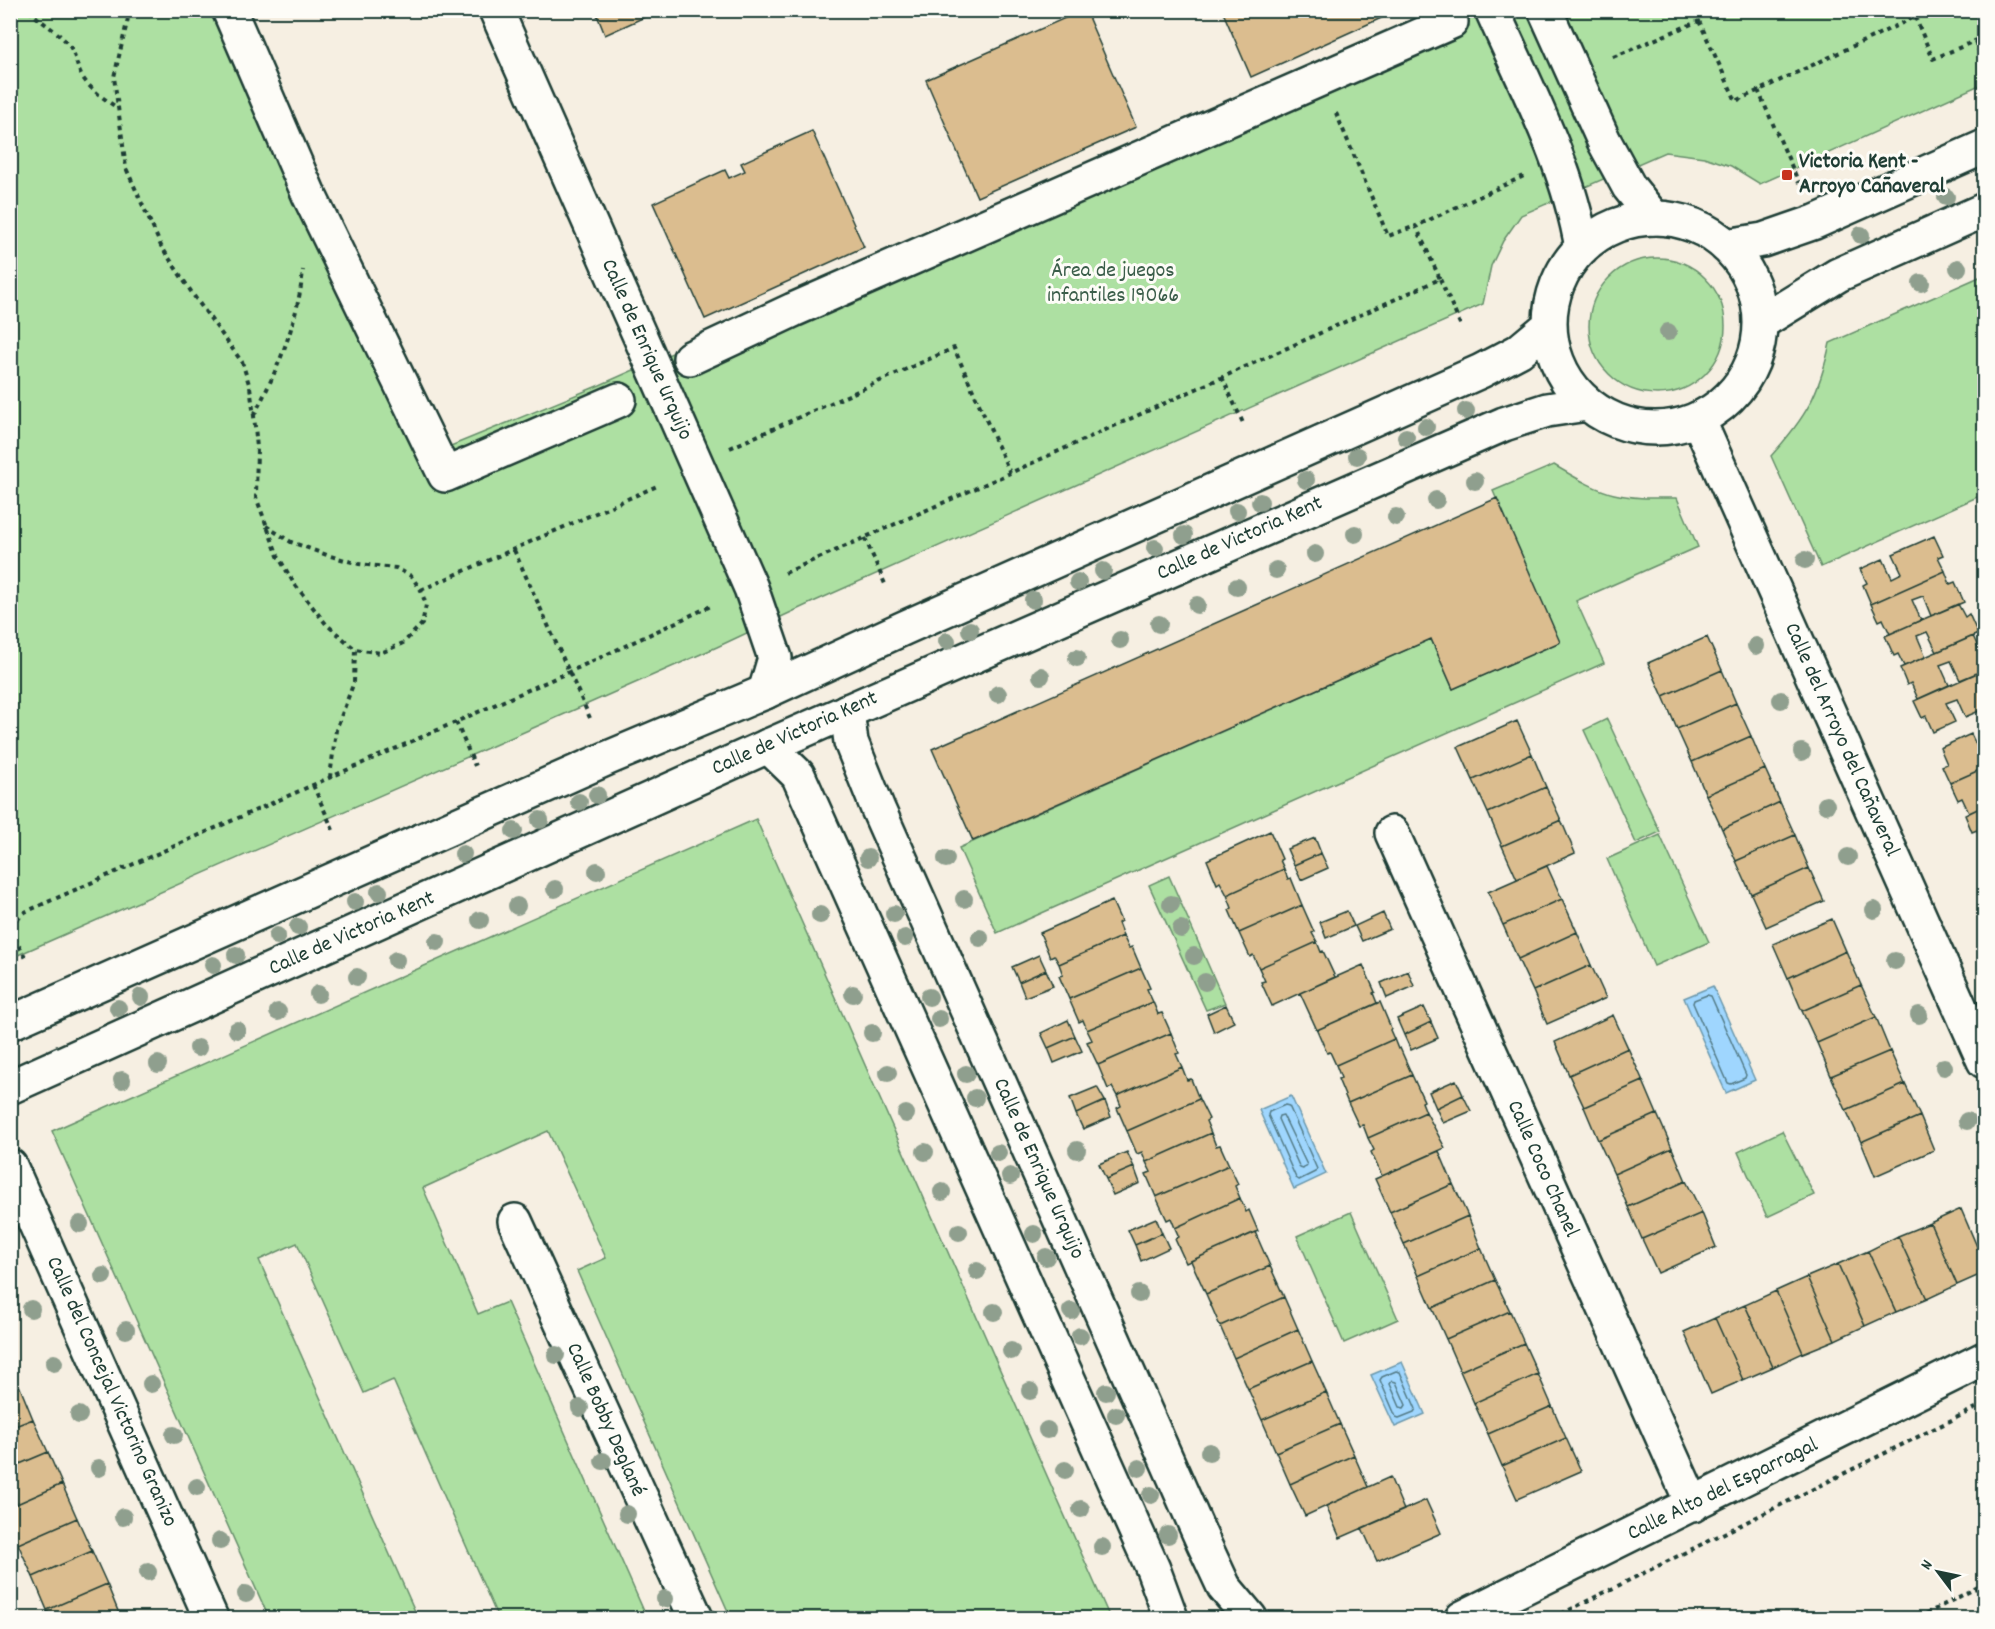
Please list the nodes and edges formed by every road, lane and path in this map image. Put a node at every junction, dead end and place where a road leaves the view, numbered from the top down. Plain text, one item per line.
1 (29, 10) edge
2 (130, 10) edge
3 (229, 10) edge
4 (496, 10) edge
5 (1492, 10) edge
6 (1545, 10) edge
7 (1694, 10) edge
8 (1912, 10) edge
9 (1915, 17) junction
10 (1699, 21) junction
11 (1451, 22) dead end
12 (1984, 37) edge
13 (1975, 41) junction
14 (1613, 57) dead end
15 (1984, 64) edge
16 (1321, 79) junction
17 (1758, 90) junction
18 (119, 110) junction
19 (1984, 147) edge
20 (1524, 176) dead end
21 (1799, 183) dead end
22 (1984, 210) edge
23 (1654, 218) junction
24 (1416, 226) junction
25 (1726, 246) junction
26 (1582, 248) junction
27 (305, 259) dead end
28 (1440, 279) junction
29 (1760, 323) junction
30 (1550, 325) junction
31 (1461, 326) dead end
32 (690, 358) dead end
33 (1222, 377) junction
34 (619, 400) dead end
35 (1587, 404) junction
36 (254, 416) junction
37 (1698, 419) junction
38 (1243, 423) dead end
39 (730, 448) dead end
40 (1010, 473) junction
41 (657, 486) dead end
42 (265, 526) junction
43 (865, 538) junction
44 (514, 550) junction
45 (785, 573) dead end
46 (885, 584) dead end
47 (422, 590) junction
48 (713, 605) dead end
49 (356, 649) junction
50 (569, 672) junction
51 (765, 692) junction
52 (848, 711) junction
53 (590, 718) dead end
54 (456, 722) junction
55 (768, 746) junction
56 (475, 766) dead end
57 (330, 777) junction
58 (313, 785) junction
59 (333, 830) dead end
60 (1392, 833) dead end
61 (10, 925) edge
62 (10, 930) edge
63 (27, 960) dead end
64 (10, 1023) edge
65 (1984, 1061) edge
66 (10, 1087) edge
67 (10, 1166) edge
68 (515, 1221) dead end
69 (1984, 1359) edge
70 (1984, 1404) edge
71 (1693, 1505) junction
72 (1984, 1584) edge
73 (211, 1618) edge
74 (696, 1618) edge
75 (1171, 1618) edge
76 (1250, 1618) edge
77 (1461, 1618) edge
78 (1553, 1618) edge
79 (1918, 1618) edge

1 - 18 path
2 - 18 path
3 - 34 street
4 - 51 street, Calle de Enrique Urquijo
5 - 26 street
6 - 23 street
7 - 10 path
8 - 9 path
9 - 13 path
9 - 17 path
10 - 14 path
10 - 17 path
11 - 16 street
12 - 13 path
13 - 15 path
16 - 24 path
16 - 32 street
17 - 21 path
18 - 36 path
19 - 25 street
20 - 24 path
22 - 29 street
23 - 25 street
23 - 26 street
24 - 28 path
25 - 29 street
26 - 30 street
27 - 36 path
28 - 31 path
28 - 33 path
29 - 37 street
30 - 35 street
30 - 51 street
33 - 38 path
33 - 40 path
35 - 37 street
35 - 52 street, Calle de Victoria Kent
36 - 42 path
37 - 65 street, Calle del Arroyo del Cañaveral
39 - 40 path
40 - 43 path
41 - 44 path
42 - 47 path
42 - 49 path
43 - 45 path
43 - 46 path
44 - 47 path
44 - 50 path
47 - 49 path
48 - 50 path
49 - 57 path
50 - 53 path
50 - 54 path
51 - 64 street
52 - 55 street, Calle de Victoria Kent
52 - 76 street, Calle de Enrique Urquijo
54 - 56 path
54 - 57 path
55 - 66 street, Calle de Victoria Kent
55 - 75 street
57 - 58 path
58 - 59 path
58 - 61 path
60 - 71 street, Calle Coco Chanel
62 - 63 path
67 - 73 street, Calle del Concejal Victorino Granizo
68 - 74 street, Calle Bobby Deglané
69 - 71 street, Calle Alto del Esparragal
70 - 78 path
71 - 77 street, Calle Alto del Esparragal
72 - 79 path

